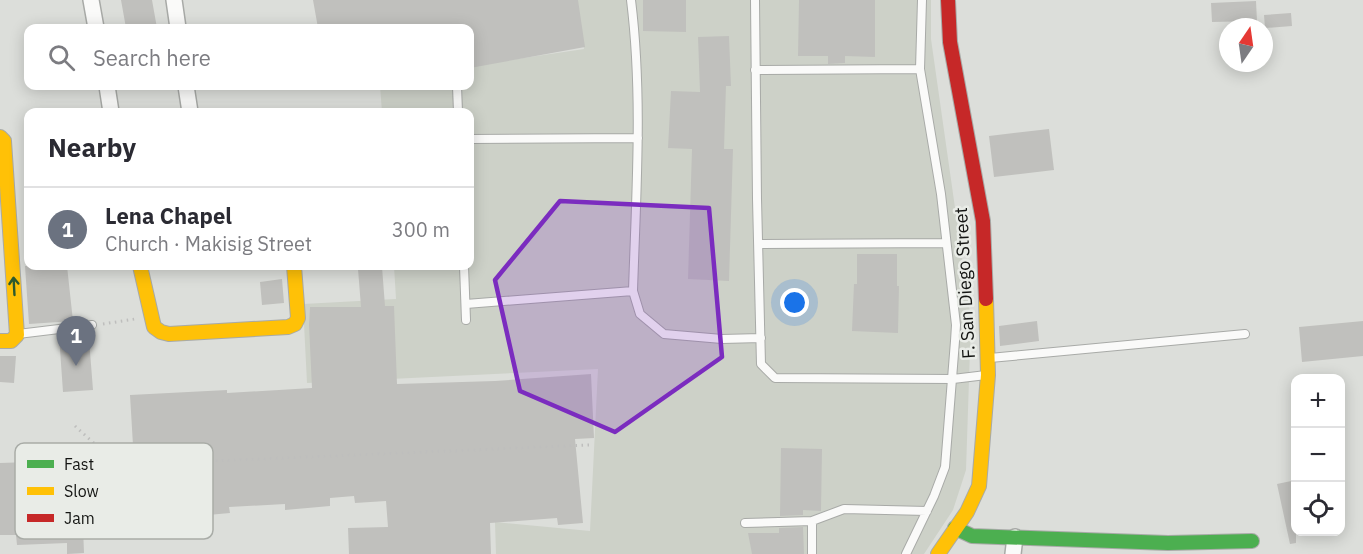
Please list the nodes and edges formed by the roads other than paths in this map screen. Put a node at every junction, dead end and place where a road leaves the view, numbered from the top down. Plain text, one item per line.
1 (91, 0) edge
2 (174, 0) edge
3 (631, 0) edge
4 (755, 0) edge
5 (922, 0) edge
6 (948, 0) edge
7 (95, 24) edge
8 (177, 24) edge
9 (920, 69) junction
10 (756, 70) junction
11 (107, 90) edge
12 (187, 90) edge
13 (457, 90) edge
14 (110, 108) edge
15 (189, 108) edge
16 (458, 108) edge
17 (638, 138) junction
18 (2, 139) edge
19 (474, 139) edge
20 (6, 238) edge
21 (946, 243) junction
22 (759, 244) junction
23 (141, 270) edge
24 (294, 270) edge
25 (464, 270) edge
26 (633, 291) junction
27 (466, 304) junction
28 (466, 320) dead end
29 (92, 325) road end
30 (1245, 334) dead end
31 (16, 335) junction
32 (760, 338) junction
33 (0, 341) edge
34 (988, 358) junction
35 (988, 375) junction
36 (953, 379) junction
37 (927, 511) junction
38 (812, 521) junction
39 (746, 523) dead end
40 (955, 528) junction
41 (1015, 537) junction
42 (1252, 541) dead end
43 (812, 554) edge
44 (906, 554) edge
45 (938, 554) edge
46 (1013, 554) edge

1 - 7 street
2 - 8 street
3 - 17 lane
4 - 10 lane
5 - 9 lane
6 - 34 street, F. San Diego Street
9 - 10 lane
9 - 21 lane
10 - 22 lane
11 - 14 street
12 - 15 street
13 - 16 lane
17 - 19 lane
17 - 26 lane
18 - 20 street
31 -> 20 street
21 - 22 lane
21 - 36 lane
22 - 32 lane
23 - 24 street
25 - 27 lane
26 - 27 lane
26 - 32 lane
27 - 28 lane
29 - 31 lane
30 - 34 lane
31 - 33 street
32 - 36 lane
34 - 35 street, F. San Diego Street
35 - 36 lane
35 - 40 street, F. San Diego Street
36 - 37 lane
37 - 38 lane
37 - 44 lane
38 - 39 lane
38 - 43 lane
40 - 41 street
40 - 45 street, F. San Diego Street
41 - 42 street
41 - 46 street

